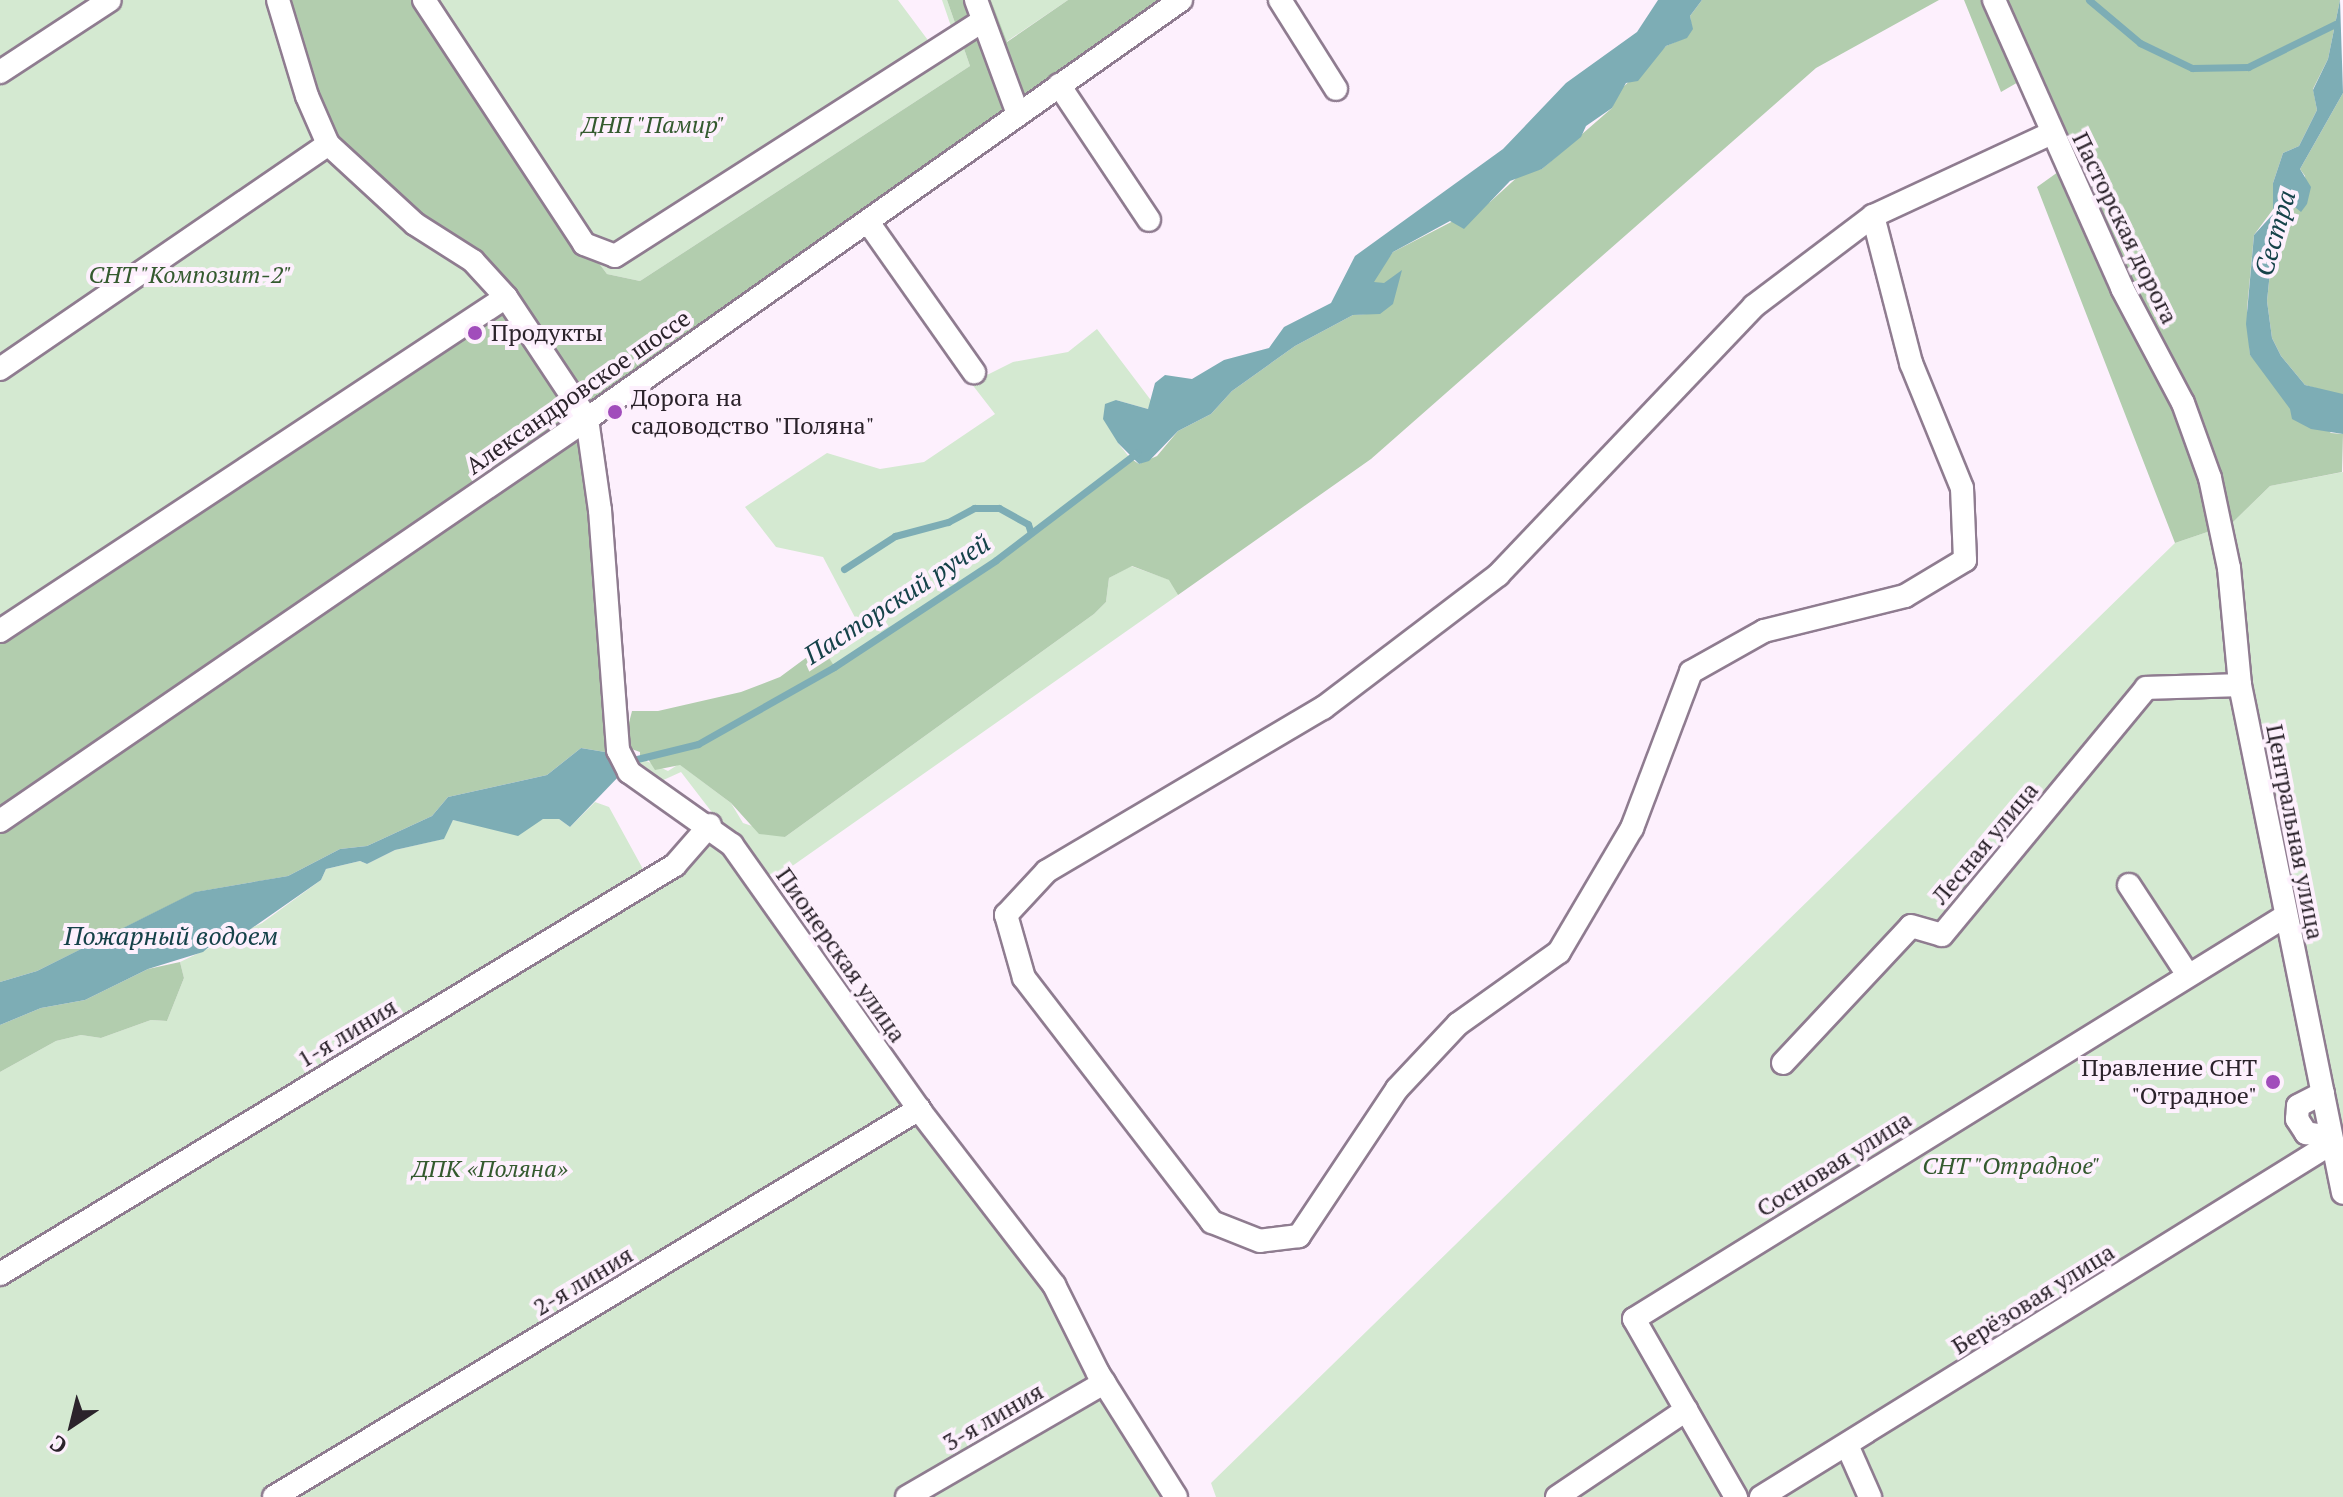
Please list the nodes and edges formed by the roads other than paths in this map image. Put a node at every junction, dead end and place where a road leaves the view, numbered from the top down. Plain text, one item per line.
1 (110, 0) edge
2 (278, 0) edge
3 (424, 0) edge
4 (1181, 0) edge
5 (1280, 0) edge
6 (1994, 0) edge
7 (979, 10) edge
8 (0, 72) edge
9 (1059, 85) junction
10 (1336, 89) dead end
11 (1018, 114) junction
12 (2050, 134) junction
13 (328, 144) junction
14 (1873, 216) junction
15 (1149, 220) dead end
16 (868, 222) junction
17 (506, 297) junction
18 (0, 369) edge
19 (974, 372) dead end
20 (587, 419) junction
21 (2210, 478) joint
22 (0, 631) edge
23 (2240, 685) junction
24 (0, 821) edge
25 (710, 825) junction
26 (2129, 885) dead end
27 (2284, 917) junction
28 (2188, 975) junction
29 (1783, 1063) dead end
30 (919, 1109) junction
31 (2331, 1140) junction
32 (2343, 1193) edge
33 (0, 1274) edge
34 (1104, 1383) junction
35 (1686, 1410) junction
36 (1847, 1445) junction
37 (1766, 1496) edge
38 (274, 1497) edge
39 (907, 1497) edge
40 (1176, 1497) edge
41 (1557, 1497) edge
42 (1736, 1497) edge
43 (1870, 1497) edge

1 - 8 street
2 - 13 street
3 - 7 street
4 - 9 street, Александровское шоссе
5 - 10 street
6 - 12 street, Пасторская дорога
7 - 11 street
9 - 11 street, Александровское шоссе
9 - 15 street
11 - 16 street, Александровское шоссе
12 - 14 street
12 - 21 street, Пасторская дорога
13 - 17 street
13 - 18 street
14 - 14 street
16 - 19 street
16 - 20 street, Александровское шоссе
17 - 20 street
17 - 22 street
20 - 24 street, Александровское шоссе
20 - 25 street, Пионерская улица
21 - 23 street, Центральная улица
23 - 27 street, Центральная улица
23 - 29 street, Лесная улица
25 - 30 street, Пионерская улица
25 - 33 street, 1-я линия
26 - 28 street
27 - 28 street, Сосновая улица
27 - 31 street, Центральная улица
28 - 35 street, Сосновая улица
30 - 34 street, Пионерская улица
30 - 38 street, 2-я линия
31 - 32 street
31 - 36 street, Берёзовая улица
34 - 39 street, 3-я линия
34 - 40 street, Пионерская улица
35 - 41 street
35 - 42 street
36 - 37 street, Берёзовая улица
36 - 43 street

